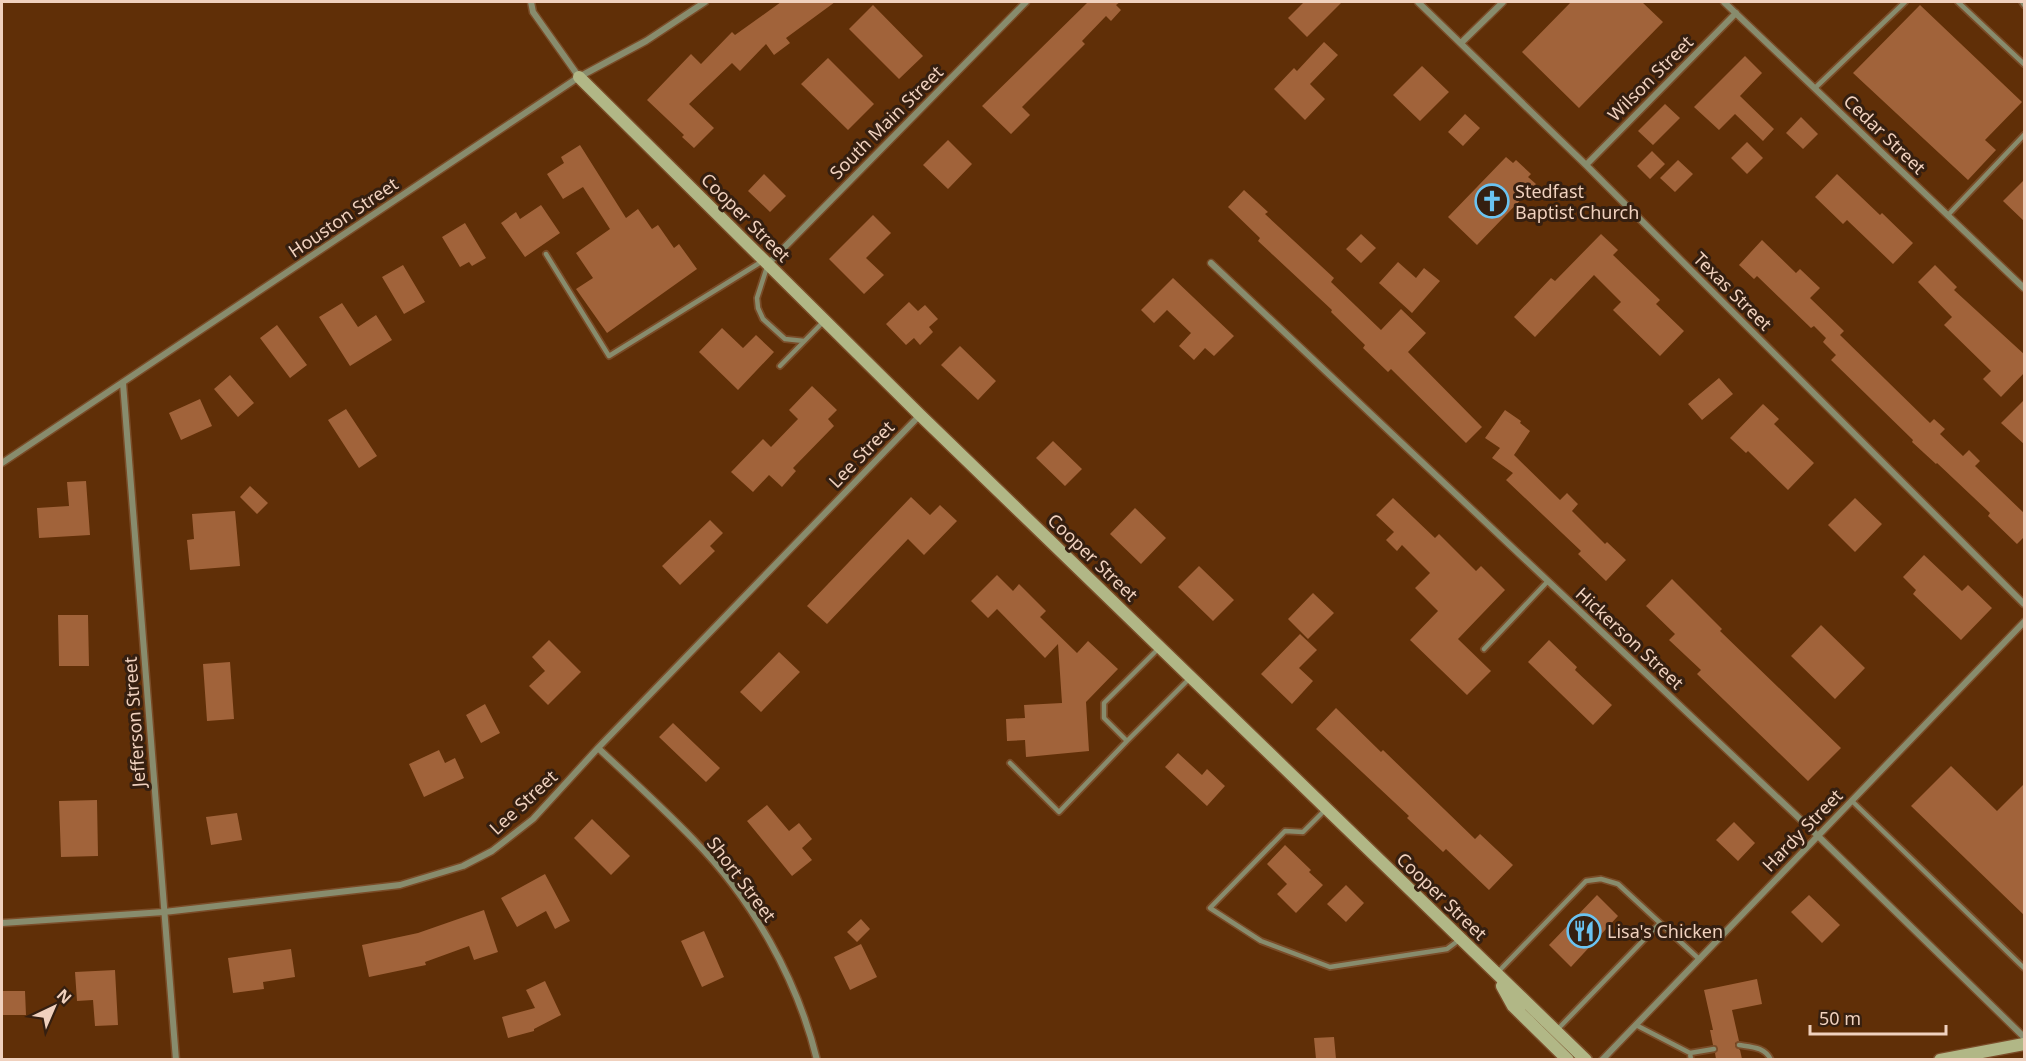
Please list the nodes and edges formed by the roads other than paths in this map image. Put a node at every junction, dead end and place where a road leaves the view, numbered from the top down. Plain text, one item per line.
1 (531, 2) edge
2 (705, 2) edge
3 (1026, 2) edge
4 (1418, 2) edge
5 (1503, 2) edge
6 (1724, 2) edge
7 (1905, 2) edge
8 (1958, 2) edge
9 (1736, 13) junction
10 (1461, 43) junction
11 (2025, 64) edge
12 (579, 77) junction
13 (1815, 88) junction
14 (2025, 135) edge
15 (1586, 165) junction
16 (1948, 215) junction
17 (546, 254) dead end
18 (766, 262) junction
19 (1211, 263) dead end
20 (2025, 288) edge
21 (824, 321) junction
22 (804, 341) junction
23 (780, 366) dead end
24 (123, 383) junction
25 (920, 415) junction
26 (2, 463) edge
27 (1548, 581) junction
28 (2025, 604) edge
29 (2025, 622) edge
30 (1160, 647) junction
31 (1484, 649) dead end
32 (1191, 678) junction
33 (1127, 741) junction
34 (598, 748) junction
35 (1010, 763) dead end
36 (1852, 801) junction
37 (1327, 808) junction
38 (1818, 836) junction
39 (164, 912) junction
40 (2, 923) edge
41 (1660, 923) junction
42 (1460, 939) junction
43 (1699, 959) junction
44 (2025, 968) edge
45 (1496, 974) junction
46 (1636, 1025) junction
47 (1556, 1031) junction
48 (2025, 1037) edge
49 (2025, 1044) edge
50 (1739, 1045) dead end
51 (1714, 1049) dead end
52 (1690, 1053) junction
53 (176, 1059) edge
54 (817, 1059) edge
55 (1568, 1059) edge
56 (1586, 1059) edge
57 (1602, 1059) edge
58 (1691, 1059) edge
59 (1771, 1059) edge
60 (1940, 1059) edge

1 - 12 street
2 - 12 street, Houston Street
3 - 18 street, South Main Street
4 - 10 street, Texas Street
5 - 10 street
6 - 9 street, Cedar Street
7 - 13 lane
8 - 11 lane
9 - 13 street, Cedar Street
9 - 15 street, Wilson Street
10 - 15 street, Texas Street
12 - 18 street, Cooper Street
12 - 24 street, Houston Street
13 - 16 street, Cedar Street
14 - 16 lane
15 - 28 street, Texas Street
16 - 20 street, Cedar Street
17 - 18 lane
18 - 21 street, Cooper Street
18 - 22 lane
19 - 27 street, Hickerson Street
21 - 22 lane
21 - 25 street, Cooper Street
22 - 23 lane
24 - 26 street, Houston Street
24 - 39 street, Jefferson Street
25 - 30 street, Cooper Street
25 - 34 street, Lee Street
27 - 31 lane
27 - 38 street, Hickerson Street
29 - 36 street, Hardy Street
30 - 32 street, Cooper Street
30 - 33 lane
32 - 33 lane
32 - 37 street, Cooper Street
33 - 35 lane
34 - 39 street, Lee Street
34 - 54 street, Short Street
36 - 38 street, Hardy Street
36 - 44 lane
37 - 42 street, Cooper Street
37 - 42 lane
38 - 43 street, Hardy Street
38 - 48 street, Hickerson Street
39 - 40 street, Lee Street
39 - 53 street, Jefferson Street
41 - 43 lane
41 - 45 lane
41 - 47 lane
42 - 45 street, Cooper Street
43 - 46 street, Hardy Street
45 - 47 street, Cooper Street
45 - 55 street
46 - 52 lane
46 - 57 street, Hardy Street
47 - 56 street, Cooper Street
49 - 60 street
50 - 59 lane
51 - 52 lane
52 - 58 lane

